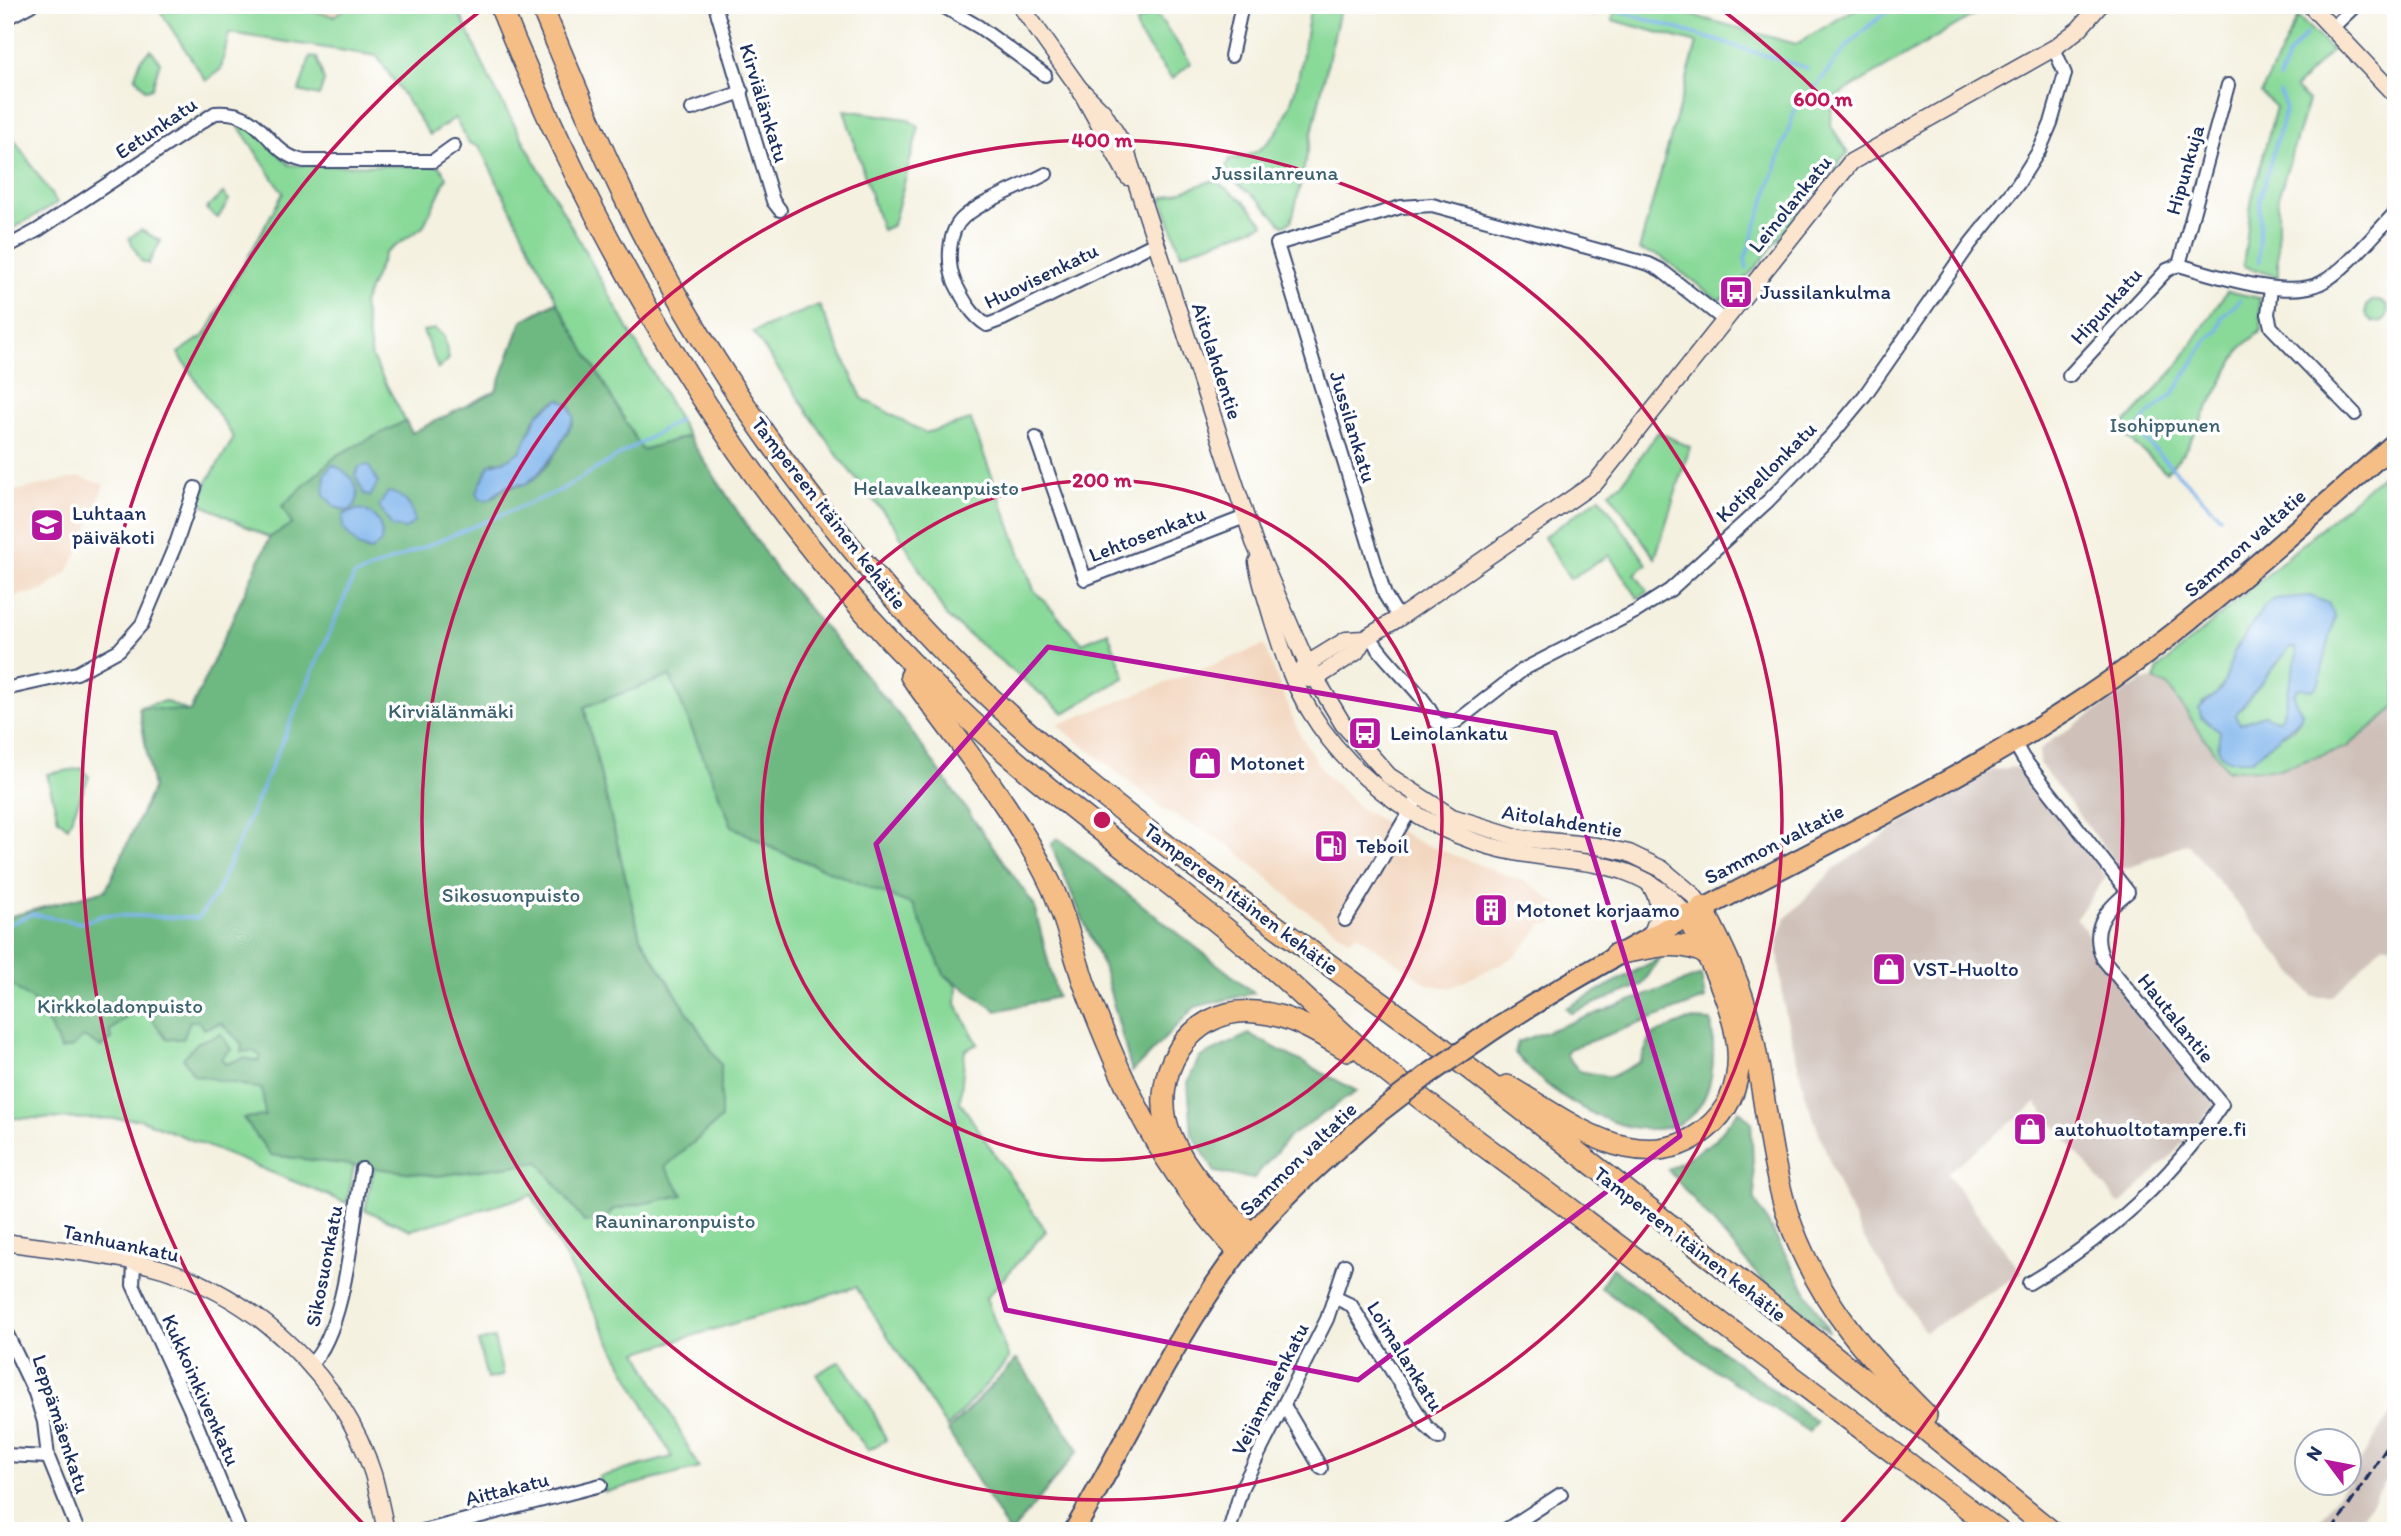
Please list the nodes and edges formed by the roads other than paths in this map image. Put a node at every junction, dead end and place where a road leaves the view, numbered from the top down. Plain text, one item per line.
1 (32, 5) edge
2 (500, 5) edge
3 (541, 5) edge
4 (715, 5) edge
5 (941, 5) edge
6 (1020, 5) edge
7 (2100, 5) edge
8 (2310, 5) edge
9 (2356, 5) edge
10 (1236, 9) edge
11 (5, 19) edge
12 (2332, 29) junction
13 (2054, 48) junction
14 (1231, 56) dead end
15 (1045, 75) dead end
16 (2228, 85) dead end
17 (742, 92) junction
18 (2396, 96) edge
19 (692, 108) dead end
20 (454, 146) dead end
21 (1046, 174) dead end
22 (780, 209) dead end
23 (2396, 212) edge
24 (1157, 242) junction
25 (5, 248) edge
26 (2179, 265) junction
27 (2271, 288) junction
28 (1724, 320) junction
29 (2069, 376) dead end
30 (2355, 414) dead end
31 (1035, 438) dead end
32 (2396, 442) edge
33 (195, 488) dead end
34 (1245, 517) junction
35 (1254, 542) junction
36 (870, 617) junction
37 (1399, 618) junction
38 (1367, 638) junction
39 (1307, 664) junction
40 (1315, 679) junction
41 (1295, 680) junction
42 (5, 689) edge
43 (2014, 742) junction
44 (1414, 804) junction
45 (1646, 880) junction
46 (1694, 911) junction
47 (1345, 919) dead end
48 (1650, 936) junction
49 (1616, 954) junction
50 (1708, 955) junction
51 (1450, 1055) junction
52 (1383, 1069) junction
53 (362, 1169) dead end
54 (1252, 1234) junction
55 (5, 1242) edge
56 (1238, 1251) junction
57 (134, 1263) junction
58 (1345, 1265) dead end
59 (2029, 1283) dead end
60 (1336, 1298) junction
61 (5, 1330) edge
62 (310, 1365) junction
63 (1285, 1407) junction
64 (1439, 1438) dead end
65 (5, 1455) edge
66 (48, 1457) junction
67 (1321, 1468) dead end
68 (1980, 1473) junction
69 (601, 1485) dead end
70 (1561, 1494) dead end
71 (78, 1531) edge
72 (240, 1531) edge
73 (386, 1531) edge
74 (423, 1531) edge
75 (1074, 1531) edge
76 (1229, 1531) edge
77 (1504, 1531) edge
78 (1998, 1531) edge
79 (2051, 1531) edge

1 - 11 street
2 - 36 highway, Tampereen itäinen kehätie
3 - 51 highway, Tampereen itäinen kehätie
4 - 17 street, Kirviälänkatu
5 - 15 street
6 - 24 main road, Aitolahdentie
7 - 13 main road, Leinolankatu
8 - 12 main road
9 - 12 street
10 - 14 street
12 - 18 main road
13 - 28 main road, Leinolankatu
13 - 38 street, Kotipellonkatu
16 - 26 street, Hipunkuja
17 - 19 street
17 - 22 street, Kirviälänkatu
20 - 25 street, Eetunkatu
21 - 24 street, Huovisenkatu
23 - 27 street
24 - 34 main road, Aitolahdentie
26 - 27 street
26 - 29 street, Hipunkatu
27 - 30 street
28 - 37 main road, Leinolankatu
28 - 37 street, Jussilankatu
31 - 34 street, Lehtosenkatu
32 - 43 main road, Sammon valtatie
33 - 42 street
34 - 35 main road, Aitolahdentie
35 - 39 main road, Aitolahdentie
35 - 41 main road, Aitolahdentie
36 - 52 highway, Tampereen itäinen kehätie
36 - 56 highway
37 - 38 main road, Leinolankatu
38 - 39 main road, Leinolankatu
38 - 40 main road, Leinolankatu
39 - 40 main road, Aitolahdentie
39 - 41 main road, Leinolankatu
40 - 41 main road
40 - 44 main road, Aitolahdentie
41 - 44 main road, Aitolahdentie
43 - 46 main road, Sammon valtatie
43 - 59 street, Hautalantie
44 - 45 main road, Aitolahdentie
44 - 46 main road, Aitolahdentie
44 - 47 street
45 - 46 main road, Aitolahdentie
45 - 48 main road
46 - 48 main road, Sammon valtatie
46 - 50 highway
46 - 68 highway
48 - 49 main road, Sammon valtatie
49 - 50 highway
49 - 54 main road, Sammon valtatie, bridge
50 - 51 highway
51 - 68 highway, Tampereen itäinen kehätie
52 - 54 highway
52 - 78 highway, Tampereen itäinen kehätie
53 - 62 street, Sikosuonkatu
54 - 56 main road, Sammon valtatie
55 - 57 main road, Tanhuankatu
56 - 75 main road, Sammon valtatie
57 - 62 main road, Tanhuankatu
57 - 72 street, Kukkoinkivenkatu
58 - 60 street, Veijanmäenkatu
60 - 63 street, Veijanmäenkatu
60 - 64 street, Loimalankatu
61 - 66 street, Leppämäenkatu
62 - 73 main road, Tanhuankatu
63 - 67 street
63 - 76 street, Veijanmäenkatu
65 - 66 street
66 - 71 street, Leppämäenkatu
68 - 79 highway, Tampereen itäinen kehätie
69 - 74 street, Aittakatu
70 - 77 street

